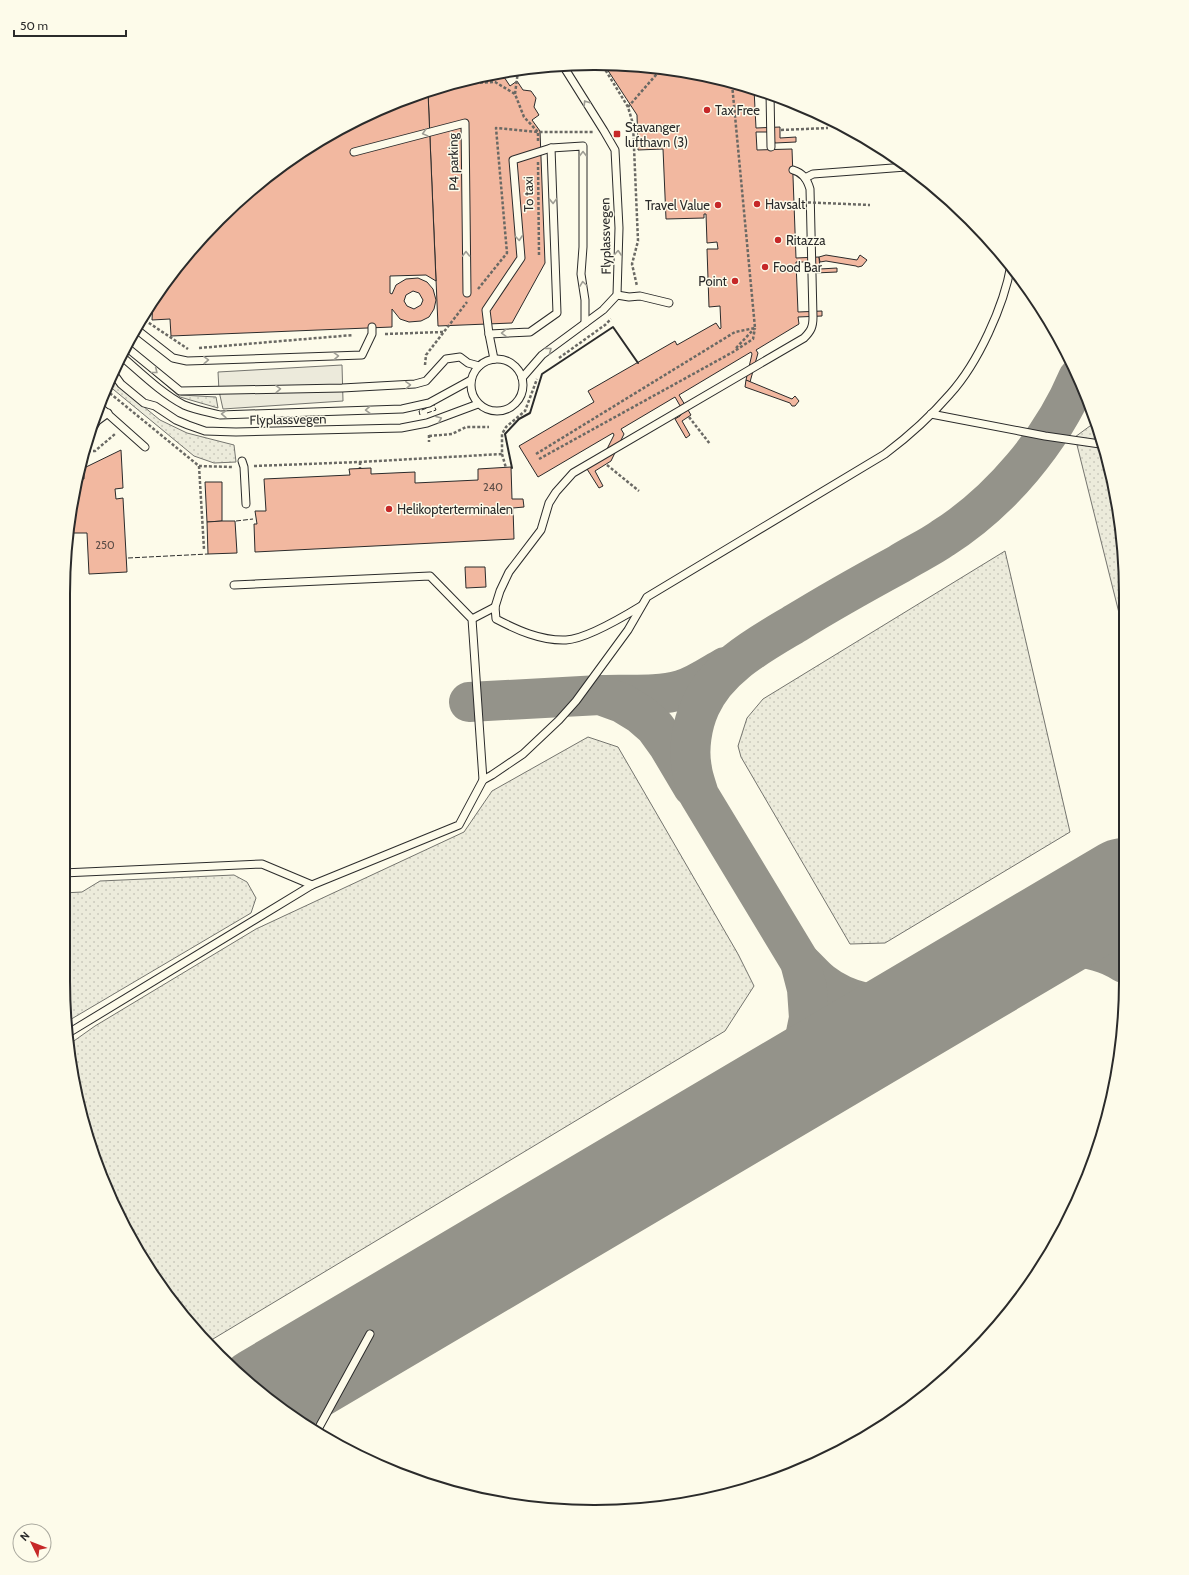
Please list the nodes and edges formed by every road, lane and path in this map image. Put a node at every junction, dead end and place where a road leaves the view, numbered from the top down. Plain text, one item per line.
1 (606, 70) edge
2 (566, 71) edge
3 (655, 73) edge
4 (517, 76) edge
5 (481, 83) edge
6 (732, 89) edge
7 (515, 94) junction
8 (770, 101) edge
9 (628, 107) junction
10 (828, 128) dead end
11 (780, 130) dead end
12 (538, 132) junction
13 (594, 132) dead end
14 (771, 147) dead end
15 (551, 148) junction
16 (354, 152) dead end
17 (537, 152) junction
18 (899, 168) edge
19 (793, 170) dead end
20 (806, 178) junction
21 (798, 202) dead end
22 (870, 205) dead end
23 (539, 256) dead end
24 (1009, 273) edge
25 (467, 293) dead end
26 (617, 295) junction
27 (640, 296) junction
28 (669, 303) dead end
29 (616, 314) dead end
30 (147, 321) edge
31 (585, 322) junction
32 (372, 328) dead end
33 (755, 328) junction
34 (140, 332) edge
35 (444, 332) dead end
36 (354, 334) dead end
37 (385, 334) dead end
38 (489, 334) junction
39 (130, 350) edge
40 (733, 352) junction
41 (494, 359) junction
42 (557, 359) dead end
43 (126, 360) edge
44 (479, 366) junction
45 (117, 378) edge
46 (522, 378) junction
47 (537, 378) dead end
48 (471, 380) junction
49 (110, 393) edge
50 (478, 404) junction
51 (104, 410) edge
52 (133, 412) junction
53 (108, 413) junction
54 (931, 414) junction
55 (689, 416) dead end
56 (101, 418) edge
57 (122, 426) junction
58 (489, 427) dead end
59 (428, 431) dead end
60 (429, 436) junction
61 (429, 442) dead end
62 (1096, 443) edge
63 (710, 444) dead end
64 (145, 447) dead end
65 (90, 451) edge
66 (502, 454) junction
67 (536, 454) dead end
68 (539, 459) dead end
69 (360, 462) junction
70 (243, 464) junction
71 (607, 465) dead end
72 (199, 466) junction
73 (360, 468) dead end
74 (506, 468) dead end
75 (639, 491) dead end
76 (246, 504) dead end
77 (204, 549) dead end
78 (234, 585) dead end
79 (643, 605) junction
80 (496, 607) junction
81 (472, 619) junction
82 (483, 780) junction
83 (70, 873) edge
84 (312, 885) junction
85 (72, 1031) edge
86 (370, 1334) dead end
87 (319, 1427) edge

1 - 9 path
26 -> 2 lane, Flyplassvegen
3 - 9 path
4 - 7 path
5 - 7 path
6 - 33 path
7 - 12 path
8 - 14 lane
9 - 27 path
10 - 11 path
12 - 13 path
12 - 17 path, To taxi
15 - 17 lane
31 -> 15 lane
15 -> 38 lane
25 -> 16 lane, P4 parking
17 - 23 path, To taxi
17 -> 38 lane
18 - 20 lane
19 - 20 lane
20 - 80 lane
21 - 22 path, bridge
24 - 54 lane
26 - 27 lane
26 - 31 lane
27 - 28 lane
29 - 42 path
30 - 36 path
46 -> 31 lane
34 -> 32 lane
33 - 40 path
33 - 40 path
33 - 67 path
35 - 37 path
38 - 41 lane
39 -> 44 lane
40 - 68 path
41 - 44 lane
41 - 46 lane
48 -> 43 lane
44 - 48 lane
45 -> 50 lane, Flyplassvegen
46 - 50 lane
47 - 66 path
48 - 50 lane
49 - 52 path
51 - 53 lane
52 - 57 path
52 - 72 path
53 - 56 lane
53 - 57 lane
54 - 62 lane
54 - 79 lane
55 - 63 path
57 - 64 lane
57 - 65 path
58 - 60 path
59 - 60 path
60 - 61 path
66 - 69 path
66 - 74 path
69 - 70 path
69 - 73 path
70 - 72 path
70 - 76 lane
71 - 75 path
72 - 77 path
78 - 81 lane
79 - 80 lane
79 - 82 lane
80 - 81 lane
81 - 82 lane
82 - 84 lane
83 - 84 lane
84 - 85 lane
86 - 87 lane

